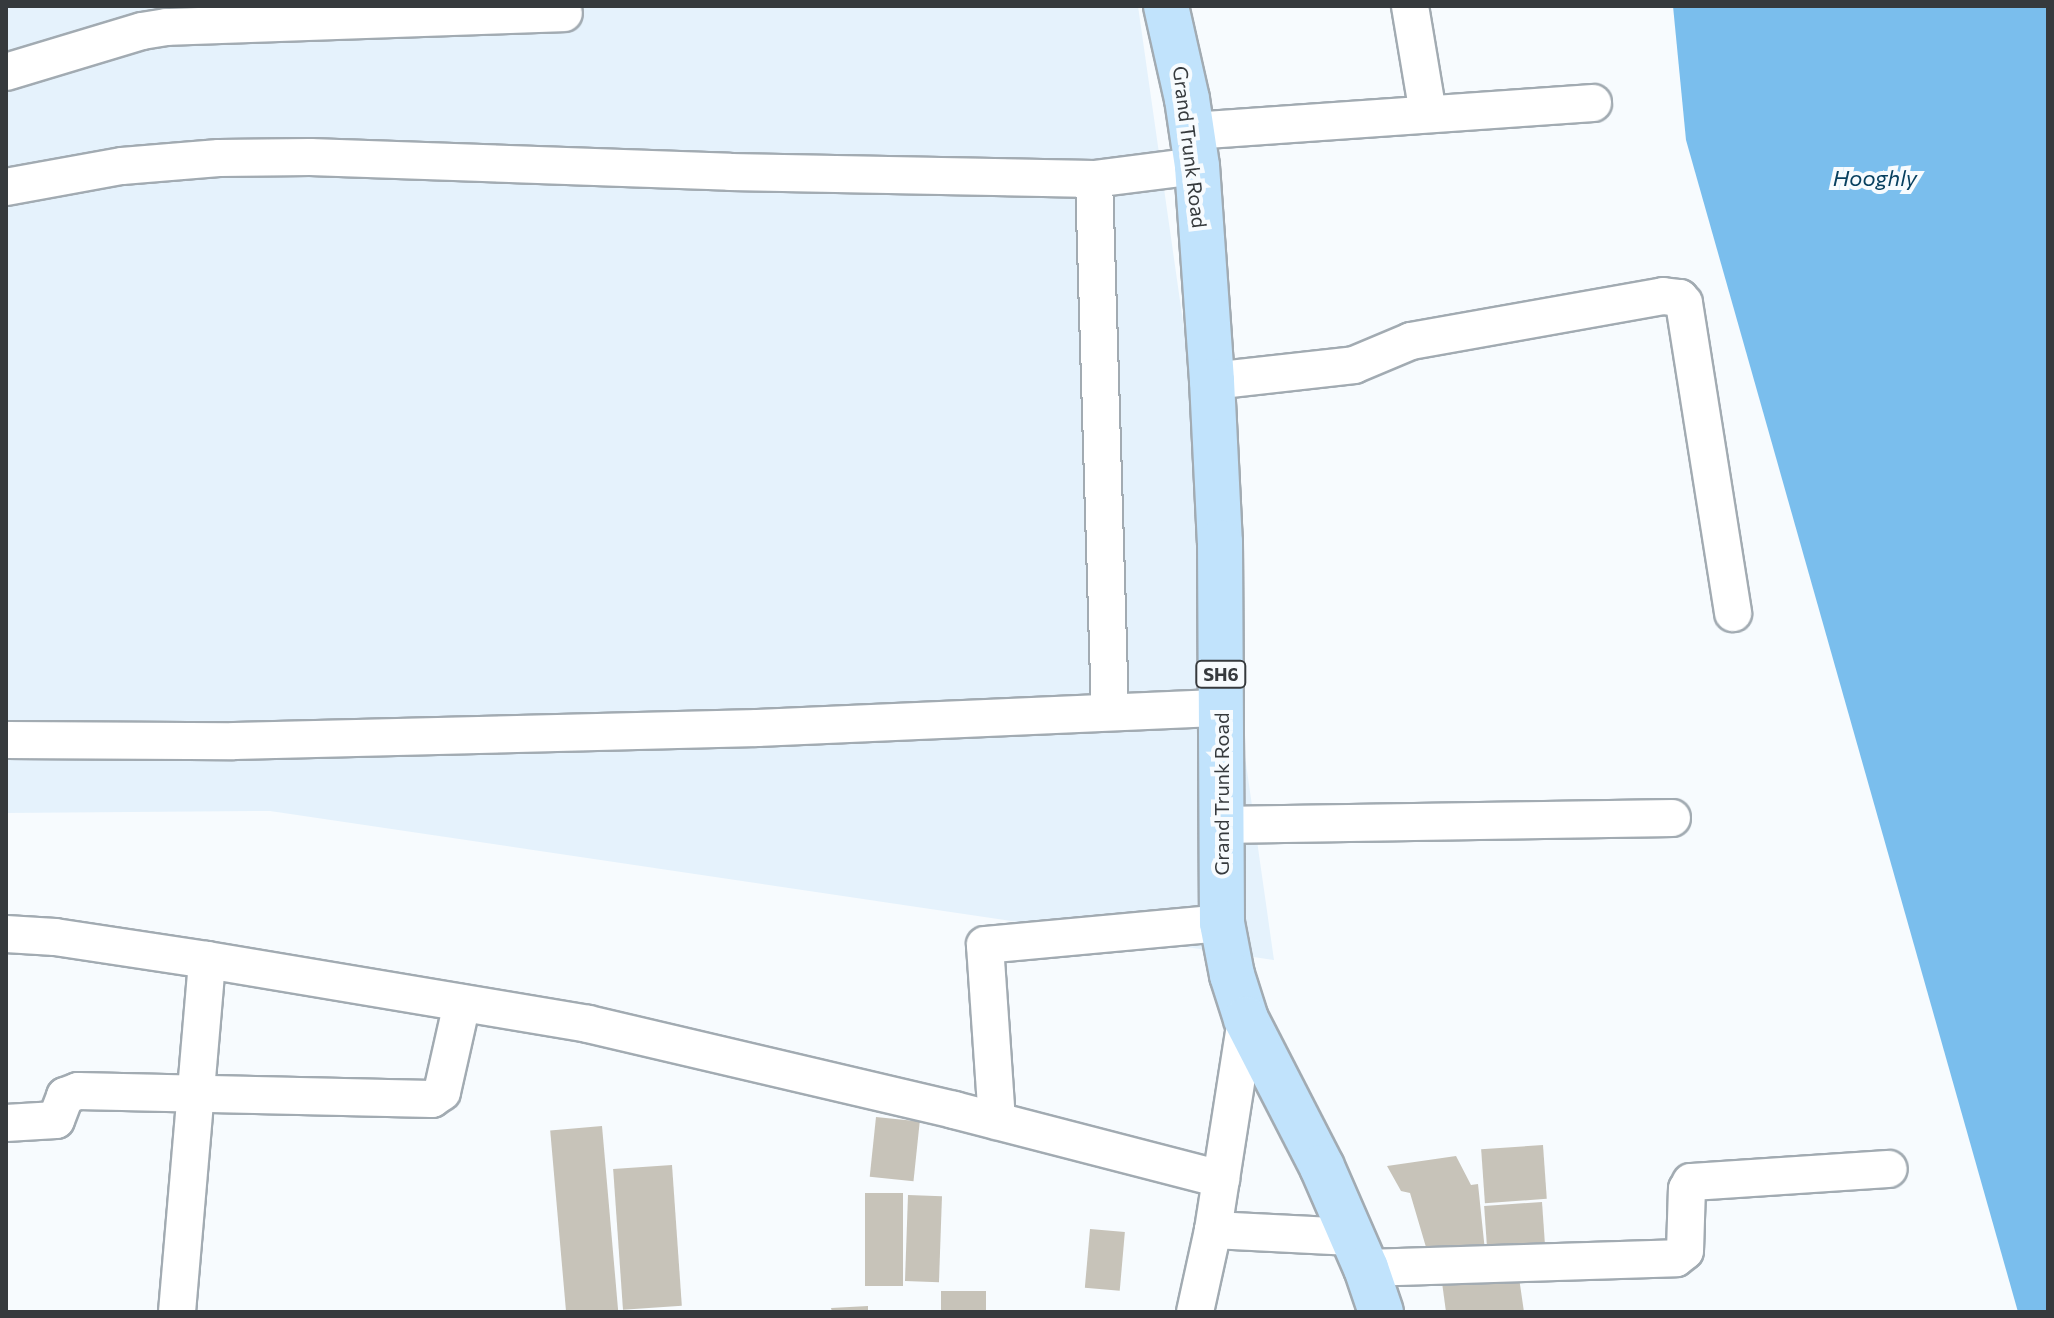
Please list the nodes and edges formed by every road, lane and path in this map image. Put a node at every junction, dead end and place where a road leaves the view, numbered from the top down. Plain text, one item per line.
1 (1166, 6) edge
2 (1410, 6) edge
3 (564, 13) dead end
4 (6, 72) edge
5 (1593, 103) dead end
6 (1428, 114) junction
7 (1194, 149) junction
8 (1094, 179) junction
9 (6, 187) edge
10 (1212, 381) junction
11 (1733, 613) dead end
12 (1221, 708) junction
13 (1110, 712) junction
14 (6, 740) edge
15 (1672, 818) dead end
16 (1221, 825) junction
17 (1222, 923) junction
18 (6, 934) edge
19 (207, 960) junction
20 (462, 1003) junction
21 (1246, 1019) junction
22 (198, 1092) junction
23 (997, 1121) junction
24 (6, 1123) edge
25 (1889, 1169) dead end
26 (1221, 1179) junction
27 (1213, 1230) junction
28 (1359, 1252) junction
29 (177, 1312) edge
30 (1195, 1312) edge
31 (1381, 1312) edge

1 - 7 main road, Grand Trunk Road / SH6
2 - 6 street
3 - 4 street
5 - 6 street
6 - 7 street
7 - 8 street
7 - 10 main road, Grand Trunk Road / SH6
8 - 9 street
8 - 13 street
10 - 11 street
10 - 12 main road, Grand Trunk Road / SH6
12 - 13 street
12 - 16 main road, Grand Trunk Road / SH6
13 - 14 street
15 - 16 street
16 - 17 main road, Grand Trunk Road / SH6
17 - 21 main road, Grand Trunk Road / SH6
17 - 23 street
18 - 19 street
19 - 20 street
19 - 22 street
20 - 22 street
20 - 23 street
21 - 26 street
21 - 28 main road, Grand Trunk Road / SH6
22 - 24 street
22 - 29 street
23 - 26 street
25 - 28 street
26 - 27 street
27 - 28 street
27 - 30 street
28 - 31 main road, Grand Trunk Road / SH6

